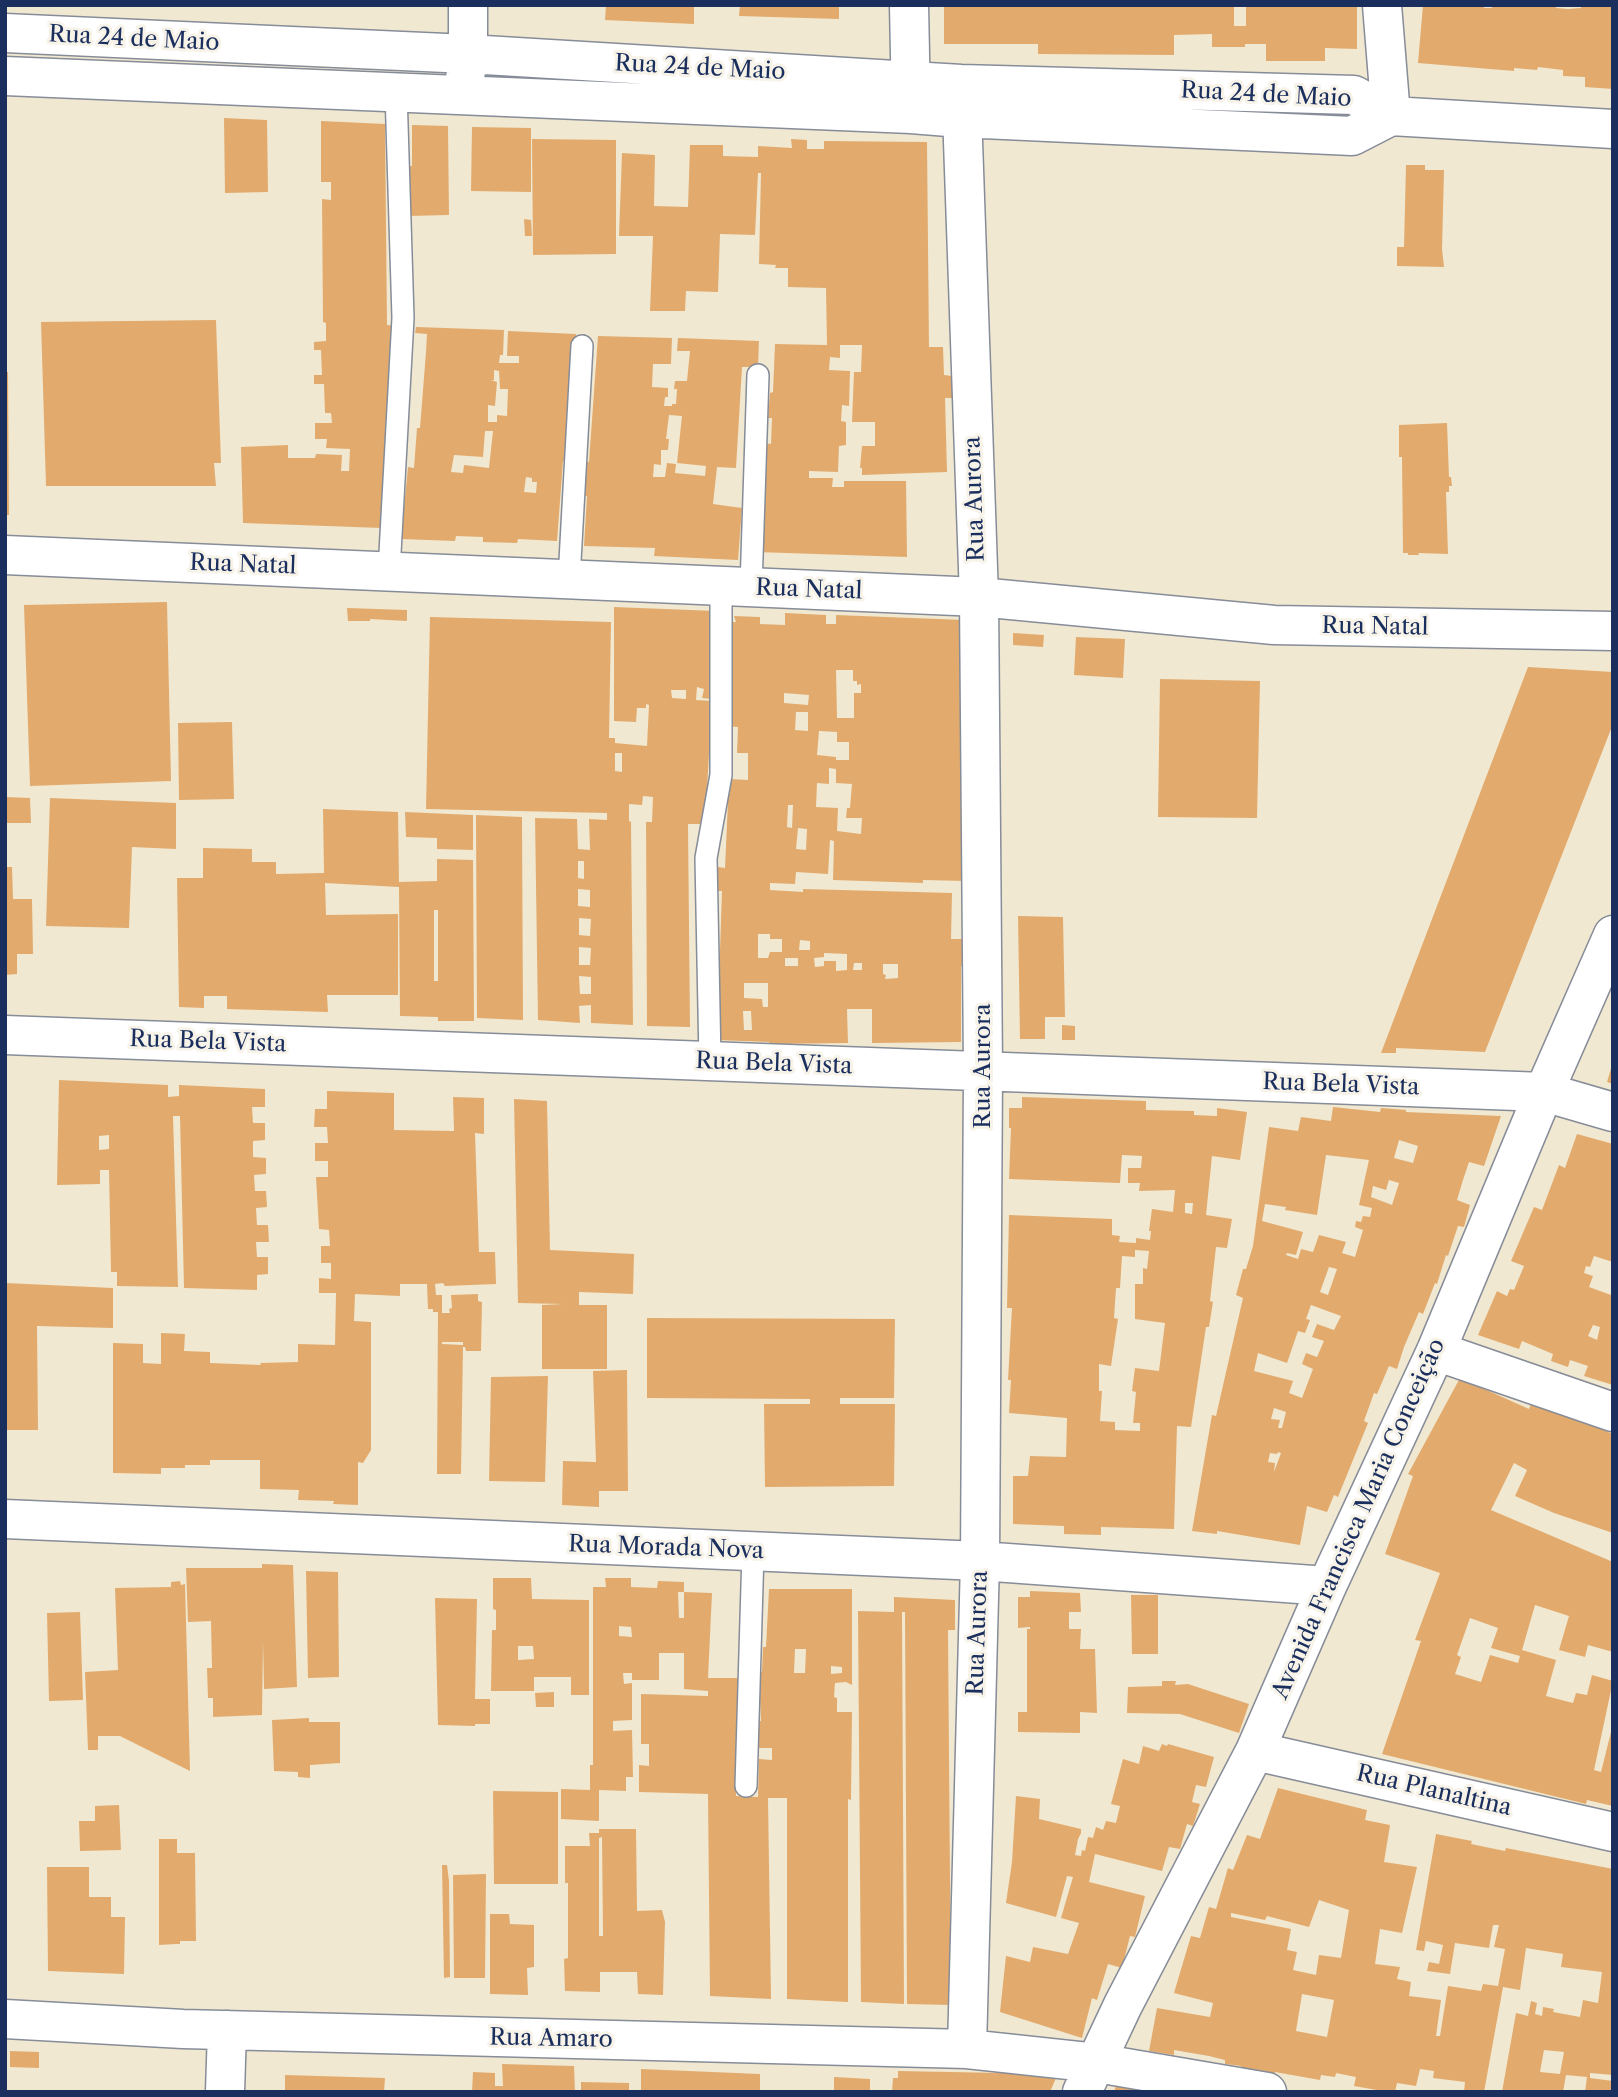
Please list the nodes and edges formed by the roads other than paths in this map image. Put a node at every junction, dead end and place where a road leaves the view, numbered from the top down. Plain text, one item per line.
1 (468, 5) edge
2 (908, 5) edge
3 (1382, 5) edge
4 (15, 24) edge
5 (468, 54) junction
6 (13, 76) edge
7 (397, 92) junction
8 (464, 95) junction
9 (910, 97) junction
10 (961, 101) junction
11 (1391, 116) junction
12 (1613, 129) edge
13 (582, 346) dead end
14 (758, 375) dead end
15 (5, 555) edge
16 (389, 571) junction
17 (569, 579) junction
18 (736, 587) junction
19 (979, 597) junction
20 (1613, 631) edge
21 (1613, 935) edge
22 (5, 1035) edge
23 (710, 1061) junction
24 (984, 1071) junction
25 (1544, 1092) junction
26 (1613, 1112) edge
27 (1436, 1351) junction
28 (1613, 1412) edge
29 (5, 1519) edge
30 (753, 1552) junction
31 (979, 1561) junction
32 (1327, 1586) junction
33 (1255, 1751) junction
34 (746, 1786) dead end
35 (1613, 1832) edge
36 (5, 2019) edge
37 (227, 2030) junction
38 (967, 2049) junction
39 (1089, 2077) edge
40 (225, 2092) edge
41 (1267, 2092) edge

1 - 5 street
2 - 9 street
3 - 11 street
4 - 5 street, Rua 24 de Maio
4 - 6 street
5 - 8 street
5 - 9 street, Rua 24 de Maio
6 - 7 street, Rua 24 de Maio
7 - 8 street, Rua 24 de Maio
7 - 16 lane
8 - 9 street, Rua 24 de Maio
9 - 10 street, Rua 24 de Maio
10 - 11 street, Rua 24 de Maio
10 - 19 street, Rua Aurora
11 - 12 street, Rua 24 de Maio
13 - 17 lane
14 - 18 lane
15 - 16 street, Rua Natal
16 - 17 street, Rua Natal
17 - 18 street, Rua Natal
18 - 19 street, Rua Natal
18 - 23 lane
19 - 20 street, Rua Natal
19 - 24 street, Rua Aurora
21 - 25 street, Avenida Francisca Maria Conceição
22 - 23 street, Rua Bela Vista
23 - 24 street, Rua Bela Vista
24 - 25 street, Rua Bela Vista
24 - 31 street, Rua Aurora
25 - 26 street, Rua Bela Vista
25 - 27 street, Avenida Francisca Maria Conceição
27 - 28 street
27 - 32 street, Avenida Francisca Maria Conceição
29 - 30 street, Rua Morada Nova
30 - 31 street, Rua Morada Nova
30 - 34 lane
31 - 32 street, Rua Morada Nova
31 - 38 street, Rua Aurora
32 - 33 street, Avenida Francisca Maria Conceição
33 - 35 street, Rua Planaltina
33 - 39 street, Avenida Francisca Maria Conceição
36 - 37 street, Rua Amaro
37 - 38 street, Rua Amaro
37 - 40 street
38 - 39 street, Rua Amaro
39 - 41 street, Rua Amaro

